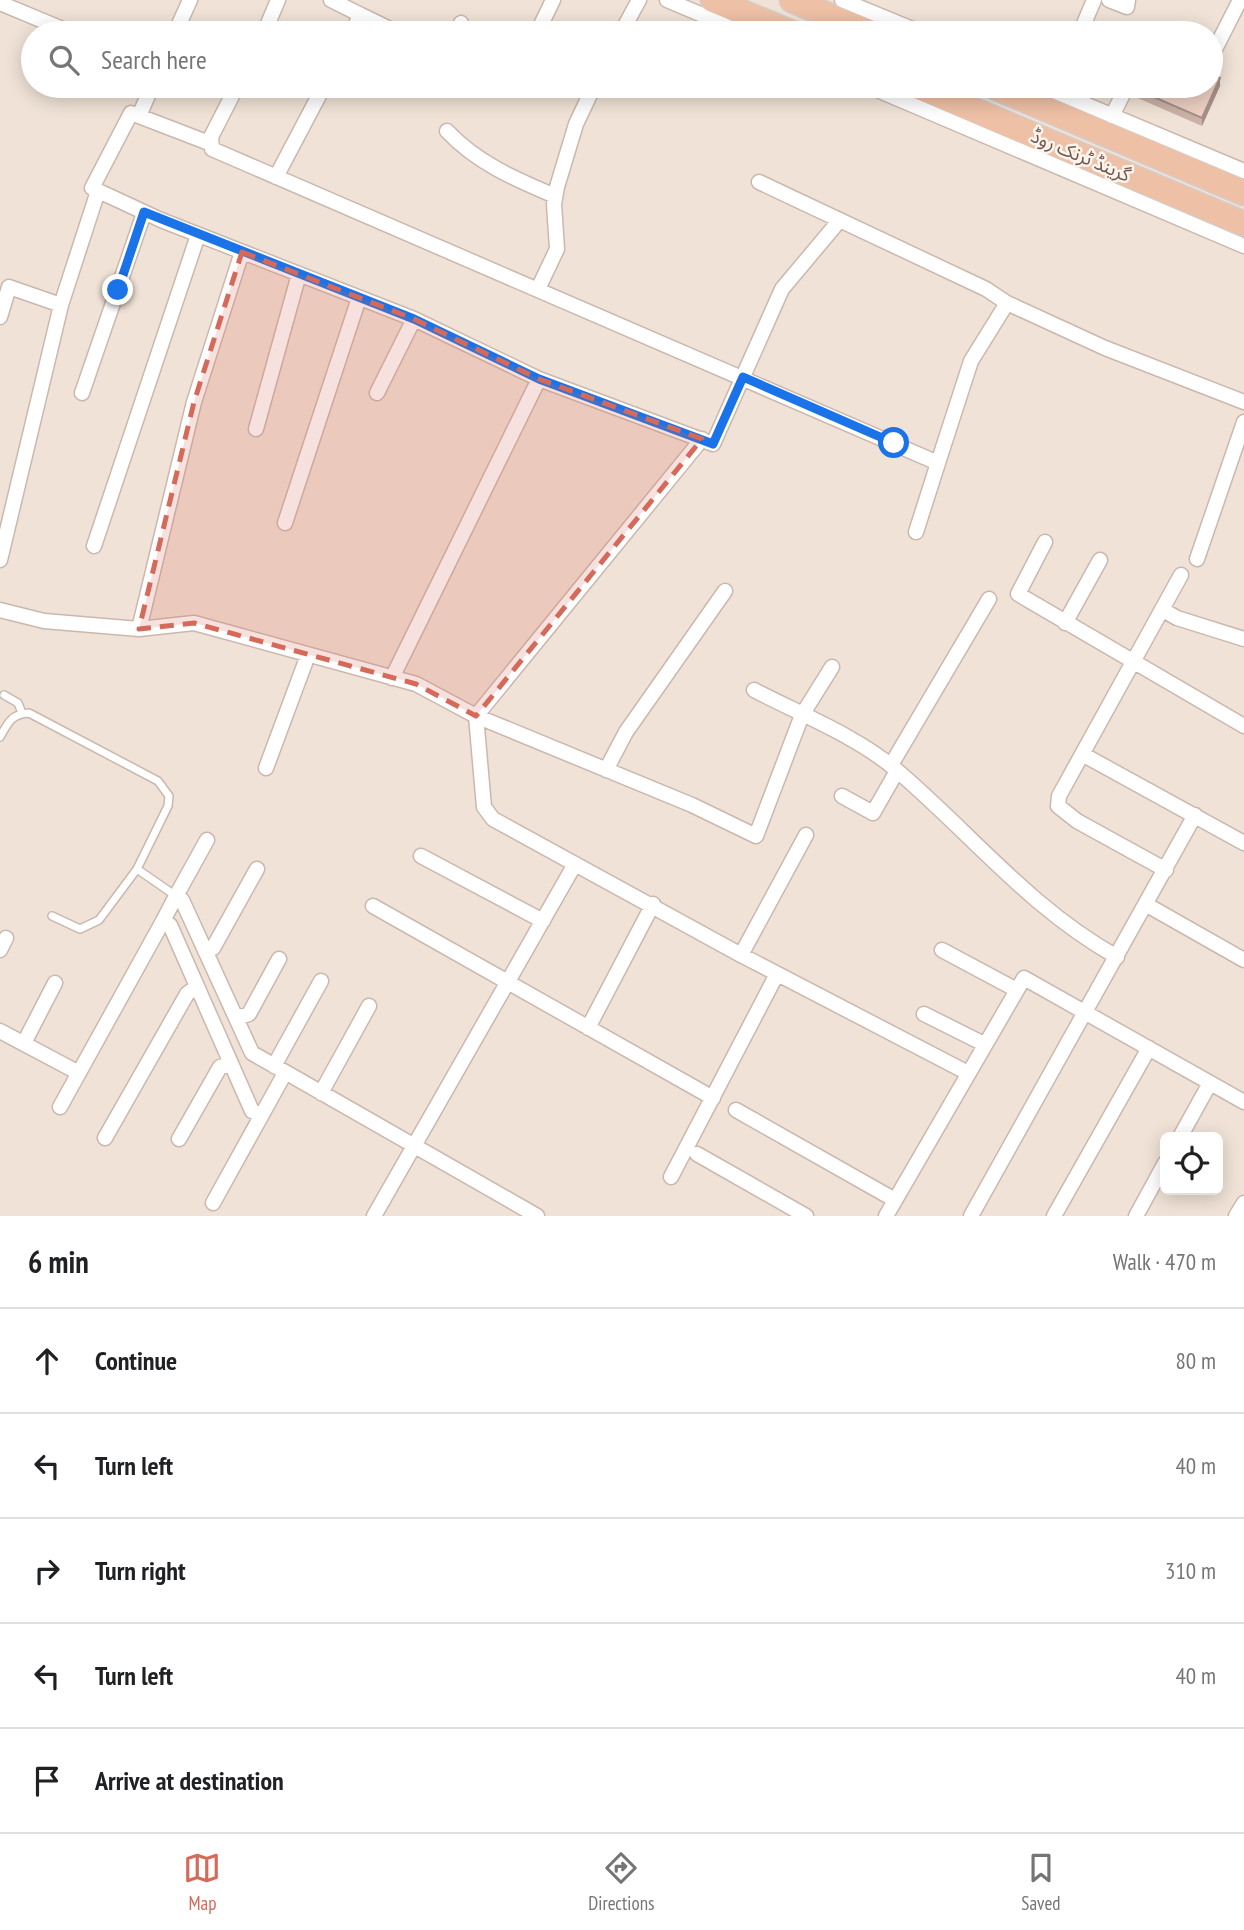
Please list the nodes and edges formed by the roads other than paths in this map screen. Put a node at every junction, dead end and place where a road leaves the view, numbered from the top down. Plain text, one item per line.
1 (190, 0) edge
2 (278, 0) edge
3 (331, 0) edge
4 (553, 0) edge
5 (639, 0) edge
6 (667, 0) edge
7 (713, 0) edge
8 (792, 0) edge
9 (842, 0) edge
10 (1094, 0) edge
11 (1109, 0) edge
12 (1128, 0) edge
13 (1240, 0) edge
14 (0, 3) edge
15 (691, 5) edge
16 (361, 15) junction
17 (43, 21) edge
18 (180, 21) edge
19 (269, 21) edge
20 (358, 21) edge
21 (373, 21) edge
22 (543, 21) edge
23 (628, 21) edge
24 (722, 21) edge
25 (763, 21) edge
26 (842, 21) edge
27 (893, 21) edge
28 (1085, 21) edge
29 (1223, 33) edge
30 (147, 98) edge
31 (231, 98) edge
32 (318, 98) edge
33 (588, 98) edge
34 (901, 98) edge
35 (943, 98) edge
36 (1030, 98) edge
37 (1070, 98) edge
38 (1126, 98) edge
39 (139, 116) junction
40 (1124, 128) junction
41 (447, 131) dead end
42 (209, 143) junction
43 (1098, 169) junction
44 (1244, 171) edge
45 (276, 177) junction
46 (759, 182) dead end
47 (98, 191) junction
48 (1244, 193) edge
49 (555, 196) junction
50 (144, 212) junction
51 (839, 221) junction
52 (1244, 225) edge
53 (198, 234) junction
54 (1244, 246) edge
55 (242, 252) junction
56 (299, 274) junction
57 (538, 289) junction
58 (359, 298) junction
59 (1007, 303) junction
60 (61, 305) junction
61 (0, 317) edge
62 (414, 319) junction
63 (743, 377) junction
64 (539, 379) junction
65 (82, 393) dead end
66 (377, 393) dead end
67 (1244, 402) edge
68 (1244, 422) edge
69 (256, 429) dead end
70 (702, 439) junction
71 (938, 463) junction
72 (285, 523) dead end
73 (916, 532) dead end
74 (1045, 541) dead end
75 (94, 546) dead end
76 (1197, 559) dead end
77 (0, 560) edge
78 (1100, 560) dead end
79 (1181, 575) dead end
80 (725, 591) dead end
81 (989, 599) dead end
82 (0, 610) edge
83 (1163, 610) junction
84 (1065, 623) junction
85 (139, 629) junction
86 (1244, 639) edge
87 (308, 655) junction
88 (1133, 663) junction
89 (832, 667) dead end
90 (393, 678) junction
91 (754, 690) dead end
92 (4, 695) dead end
93 (22, 713) junction
94 (802, 715) junction
95 (476, 716) junction
96 (1244, 726) edge
97 (0, 737) edge
98 (1082, 754) junction
99 (266, 768) dead end
100 (894, 768) junction
101 (606, 770) junction
102 (842, 796) dead end
103 (1195, 815) junction
104 (806, 835) dead end
105 (207, 840) dead end
106 (1244, 843) edge
107 (421, 856) dead end
108 (575, 864) junction
109 (136, 869) junction
110 (257, 869) dead end
111 (1166, 870) junction
112 (176, 896) junction
113 (653, 904) junction
114 (1147, 905) junction
115 (373, 906) dead end
116 (52, 916) dead end
117 (163, 921) junction
118 (543, 921) junction
119 (942, 950) dead end
120 (205, 951) junction
121 (741, 955) junction
122 (1117, 957) junction
123 (279, 959) dead end
124 (1244, 960) edge
125 (777, 974) junction
126 (321, 981) dead end
127 (55, 983) dead end
128 (509, 983) junction
129 (196, 987) junction
130 (1015, 989) junction
131 (369, 1006) dead end
132 (1086, 1012) junction
133 (924, 1014) dead end
134 (236, 1018) junction
135 (588, 1028) junction
136 (0, 1031) edge
137 (24, 1043) junction
138 (984, 1044) junction
139 (1149, 1048) junction
140 (229, 1064) junction
141 (280, 1069) junction
142 (79, 1073) junction
143 (968, 1073) junction
144 (1210, 1083) junction
145 (321, 1093) junction
146 (713, 1098) junction
147 (1244, 1102) edge
148 (60, 1107) dead end
149 (736, 1110) dead end
150 (261, 1115) junction
151 (1183, 1132) edge
152 (105, 1138) dead end
153 (179, 1139) dead end
154 (414, 1143) junction
155 (697, 1154) dead end
156 (1160, 1172) edge
157 (671, 1177) dead end
158 (895, 1200) junction
159 (212, 1203) dead end
160 (1244, 1203) edge
161 (374, 1216) edge
162 (537, 1216) edge
163 (806, 1216) edge
164 (886, 1216) edge
165 (971, 1216) edge
166 (1054, 1216) edge
167 (1136, 1216) edge
168 (1236, 1216) edge

1 - 18 street
2 - 19 street
3 - 16 street
4 - 22 street
5 - 23 street
6 - 15 street
7 - 25 highway
8 - 26 highway
9 - 27 street
10 - 28 street
11 - 12 street
13 - 29 street
14 - 17 street
15 - 24 street
16 - 20 street
16 - 21 street
30 - 39 street
31 - 42 street
32 - 45 street
33 - 49 street
34 - 43 street
35 - 43 highway, گرینڈ ٹرنک روڈ
36 - 40 highway, گرینڈ ٹرنک روڈ
37 - 40 street
38 - 40 street
39 - 42 street
39 - 47 street
40 - 43 highway
40 - 44 street
40 - 48 highway, گرینڈ ٹرنک روڈ
41 - 49 street
42 - 45 street
43 - 52 highway, گرینڈ ٹرنک روڈ
43 - 54 street
45 - 57 street
46 - 51 street
47 - 50 street
47 - 60 street
49 - 57 street
50 - 53 street
50 - 65 street
51 - 59 street
51 - 63 street
53 - 55 street
53 - 75 street
55 - 56 street
55 - 85 street
56 - 58 street
56 - 69 street
57 - 63 street
58 - 62 street
58 - 72 street
59 - 67 street
59 - 71 street
60 - 61 street
60 - 77 street
62 - 64 street
62 - 66 street
63 - 70 street
63 - 71 street
64 - 70 street
64 - 90 street
68 - 76 street
70 - 95 street
71 - 73 street
74 - 84 street
78 - 84 street
79 - 83 street
80 - 101 street
81 - 100 street
82 - 85 street
83 - 86 street
83 - 88 street
84 - 88 street
85 - 87 street
87 - 90 street
87 - 99 street
88 - 96 street
88 - 98 street
89 - 94 street
90 - 95 street
91 - 94 street
92 - 93 lane
93 - 97 lane
93 - 109 lane
94 - 100 street
94 - 101 street
95 - 101 street
95 - 108 street
98 - 103 street
98 - 111 street
100 - 102 street
100 - 122 street
103 - 106 street
103 - 111 street
104 - 121 street
105 - 112 street
107 - 118 street
108 - 113 street
108 - 118 street
109 - 112 lane
109 - 116 lane
110 - 120 street
111 - 114 street
112 - 117 street
112 - 120 street
113 - 121 street
113 - 135 street
114 - 122 street
114 - 124 street
115 - 128 street
117 - 129 street
117 - 142 street
118 - 128 street
119 - 130 street
120 - 134 street
121 - 125 street
122 - 132 street
123 - 134 street
125 - 143 street
125 - 146 street
126 - 141 street
127 - 137 street
128 - 135 street
128 - 154 street
129 - 140 street
129 - 152 street
130 - 132 street
130 - 138 street
131 - 145 street
132 - 139 street
132 - 165 street
133 - 138 street
134 - 141 street
135 - 146 street
136 - 137 street
137 - 142 street
138 - 143 street
139 - 144 street
139 - 166 street
140 - 150 street
140 - 153 street
141 - 145 street
141 - 150 street
142 - 148 street
143 - 158 street
144 - 147 street
144 - 151 street
145 - 154 street
146 - 157 street
149 - 158 street
150 - 159 street
154 - 161 street
154 - 162 street
155 - 163 street
156 - 167 street
158 - 164 street
160 - 168 street

